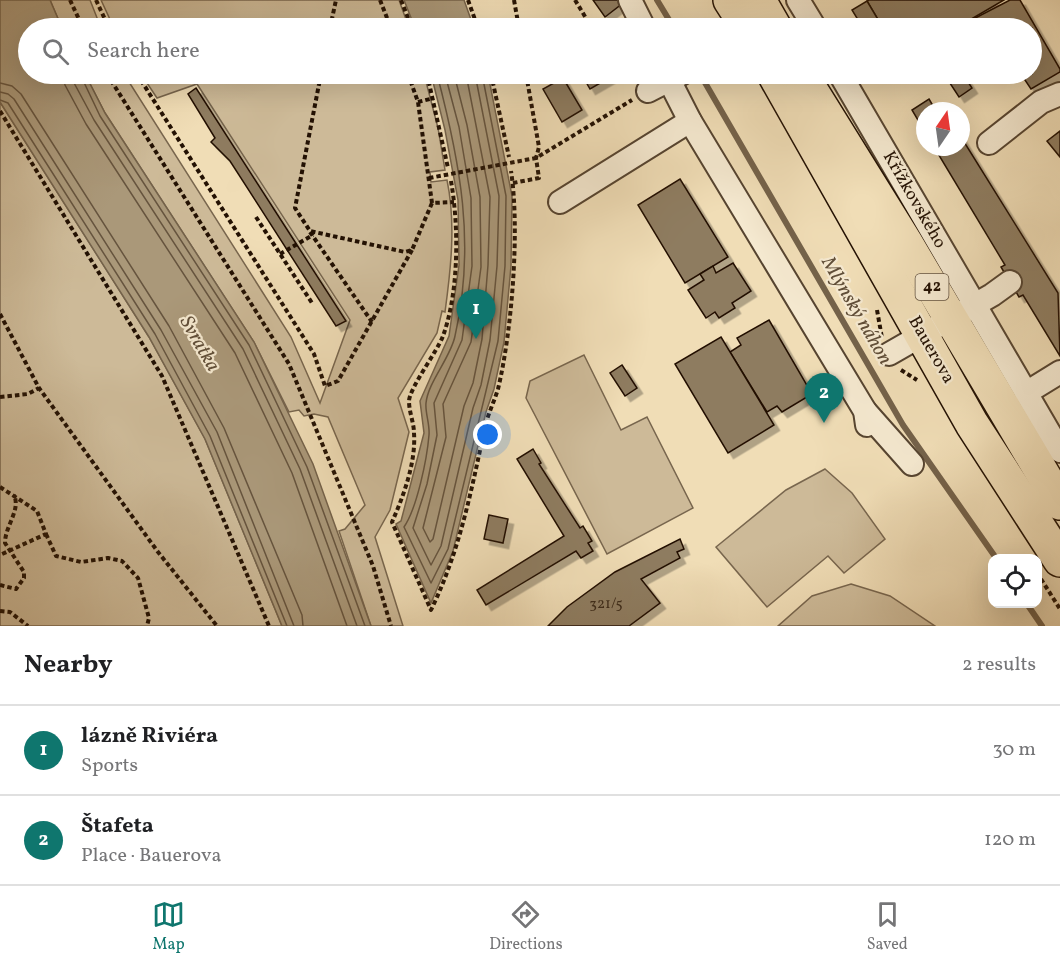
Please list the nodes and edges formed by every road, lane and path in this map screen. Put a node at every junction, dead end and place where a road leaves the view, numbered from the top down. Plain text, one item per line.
1 (70, 0) edge
2 (96, 0) edge
3 (336, 0) edge
4 (380, 0) edge
5 (401, 0) edge
6 (468, 0) edge
7 (514, 0) edge
8 (575, 0) edge
9 (630, 0) edge
10 (730, 0) edge
11 (759, 0) edge
12 (798, 0) edge
13 (78, 18) edge
14 (104, 18) edge
15 (332, 18) edge
16 (387, 18) edge
17 (408, 18) edge
18 (474, 18) edge
19 (517, 18) edge
20 (586, 18) edge
21 (639, 18) edge
22 (742, 18) edge
23 (769, 18) edge
24 (809, 18) edge
25 (113, 84) edge
26 (143, 84) edge
27 (319, 84) edge
28 (412, 84) edge
29 (430, 84) edge
30 (493, 84) edge
31 (528, 84) edge
32 (660, 84) edge
33 (678, 84) edge
34 (780, 84) edge
35 (808, 84) edge
36 (845, 84) edge
37 (648, 91) joint
38 (1060, 94) edge
39 (434, 98) junction
40 (418, 102) junction
41 (0, 111) edge
42 (690, 121) junction
43 (989, 143) dead end
44 (509, 157) dead end
45 (536, 158) junction
46 (448, 168) dead end
47 (511, 171) dead end
48 (429, 178) junction
49 (451, 181) dead end
50 (513, 183) junction
51 (454, 202) junction
52 (560, 202) dead end
53 (432, 204) junction
54 (256, 217) dead end
55 (312, 233) junction
56 (412, 250) junction
57 (280, 254) junction
58 (1010, 282) dead end
59 (312, 303) dead end
60 (962, 312) junction
61 (0, 314) edge
62 (372, 322) junction
63 (921, 334) junction
64 (889, 354) dead end
65 (1060, 372) edge
66 (39, 388) junction
67 (1026, 393) junction
68 (0, 397) edge
69 (1060, 451) edge
70 (912, 464) dead end
71 (0, 487) edge
72 (14, 495) junction
73 (1060, 503) edge
74 (46, 534) junction
75 (8, 551) junction
76 (0, 555) edge
77 (1060, 560) edge
78 (1042, 579) edge
79 (0, 585) edge
80 (1060, 609) edge
81 (0, 611) edge
82 (28, 626) edge
83 (147, 626) edge
84 (217, 626) edge
85 (269, 626) edge
86 (391, 626) edge

1 - 13 path
2 - 14 path
3 - 15 path
4 - 16 path
5 - 17 path
6 - 18 path
7 - 19 path
8 - 20 path
9 - 21 street
10 - 22 highway
11 - 23 highway
12 - 24 street
25 - 86 path
26 - 62 path
27 - 55 path
28 - 40 path
29 - 39 path
30 - 44 path
31 - 45 path
32 - 37 street
33 - 42 street
34 - 63 highway, Bauerova / 42
35 - 60 highway, 42
36 - 60 street, Křížkovského
37 - 45 path
38 - 43 street
39 - 40 path
39 - 46 path
40 - 48 path
41 - 85 path
42 - 52 street
42 - 70 street
45 - 48 path
45 - 50 path
47 - 50 path
48 - 53 path
49 - 51 path
50 - 51 path
51 - 53 path
53 - 56 path
54 - 57 path
55 - 56 path
55 - 57 path
55 - 62 path
56 - 62 path
57 - 59 path
58 - 60 street
60 - 63 street
60 - 67 street, Křížkovského
60 - 73 highway, 42
61 - 66 path
63 - 64 street
63 - 77 highway, Bauerova / 42
65 - 67 street
66 - 68 path
66 - 84 path
67 - 69 street, Křížkovského
71 - 72 path
72 - 74 path
72 - 75 path
74 - 75 path
74 - 83 path
75 - 76 path
75 - 79 path
78 - 80 path
81 - 82 path

